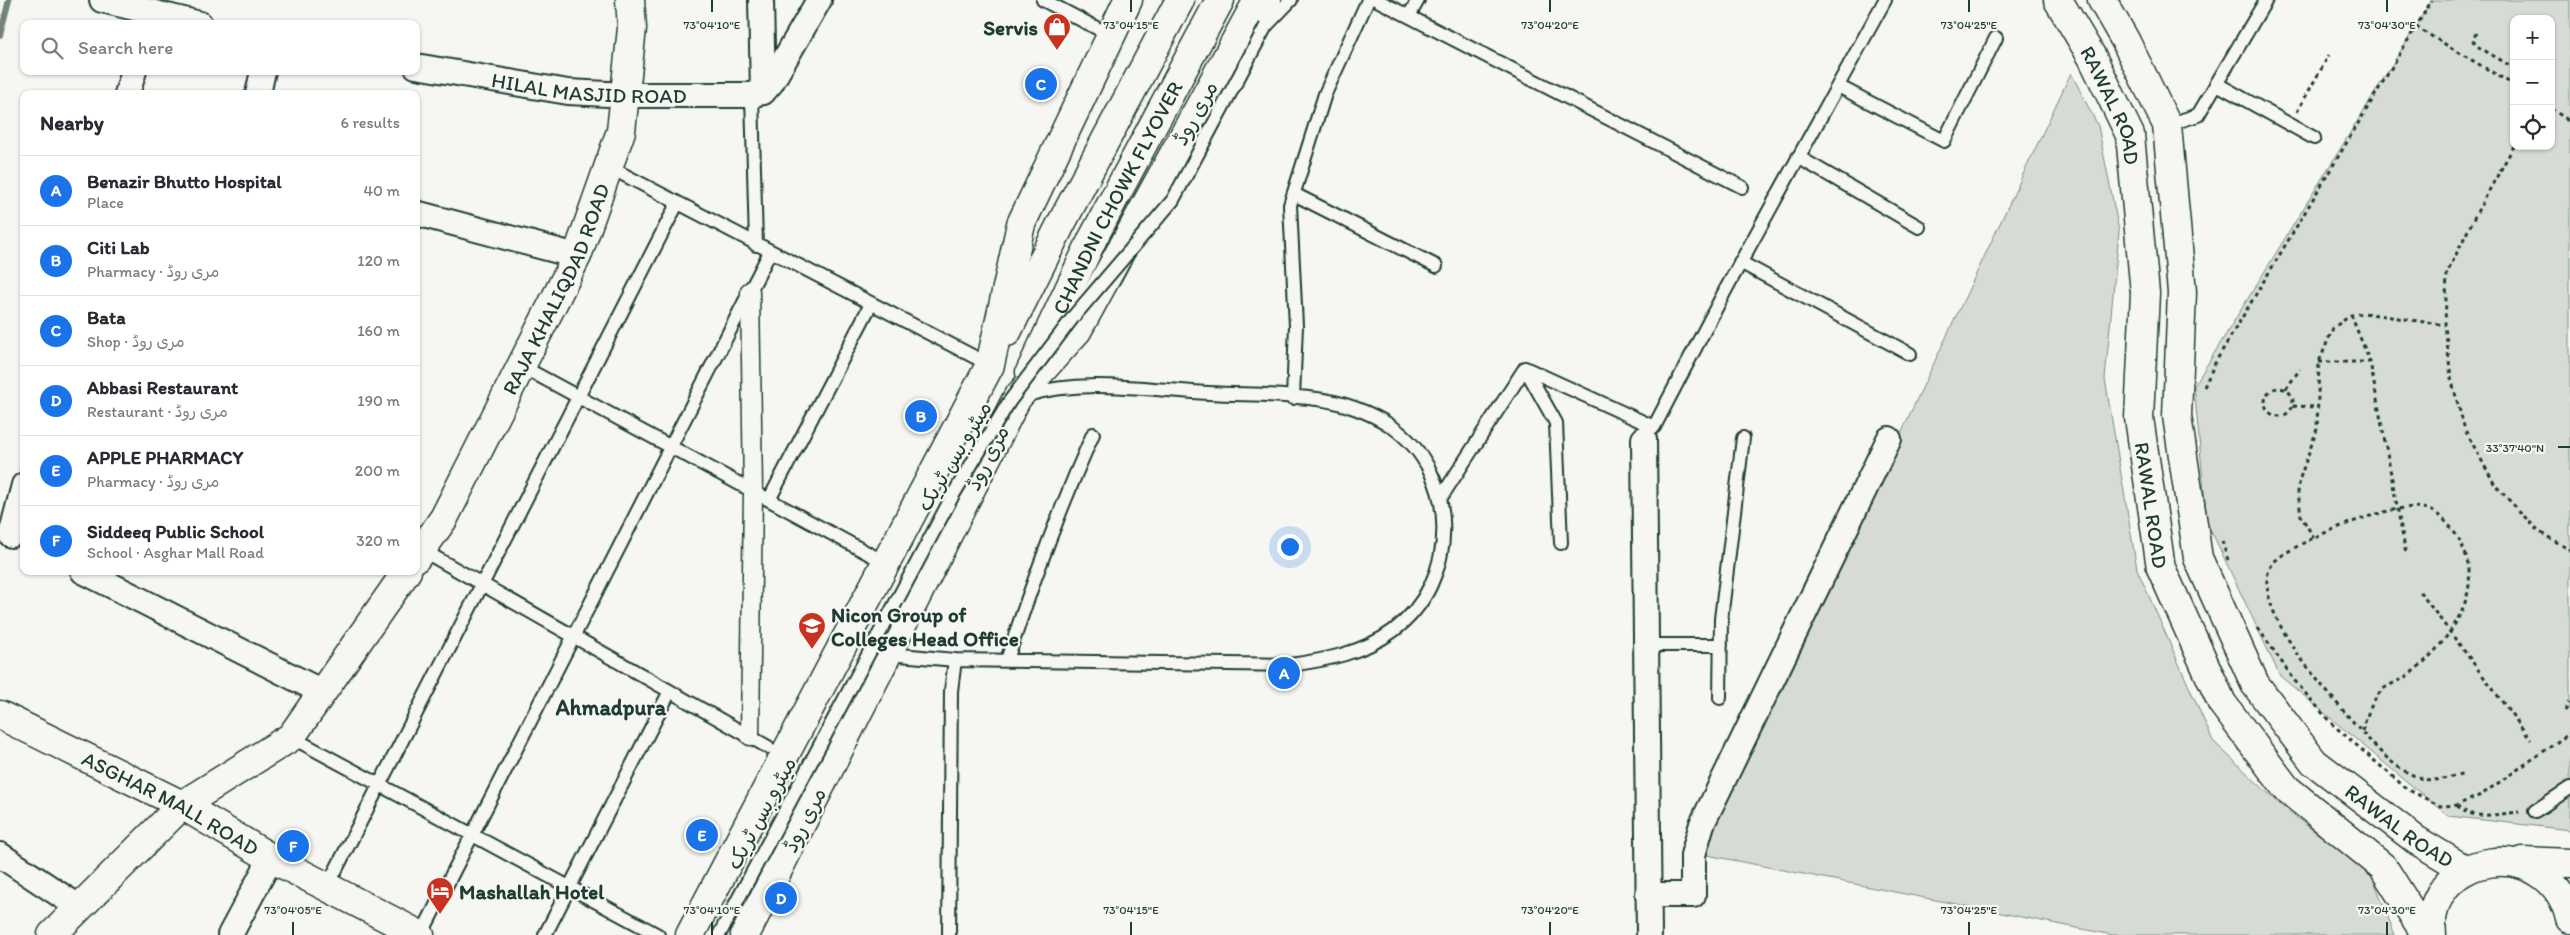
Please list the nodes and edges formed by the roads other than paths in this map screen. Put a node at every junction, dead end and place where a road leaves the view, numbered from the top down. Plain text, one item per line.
1 (102, 0) edge
2 (630, 0) edge
3 (761, 0) edge
4 (819, 0) edge
5 (1042, 0) edge
6 (1128, 0) edge
7 (1180, 0) edge
8 (1220, 0) edge
9 (1258, 0) edge
10 (1275, 0) edge
11 (1291, 0) edge
12 (1368, 0) edge
13 (1377, 0) edge
14 (1418, 0) edge
15 (1885, 0) edge
16 (2058, 0) edge
17 (2102, 0) edge
18 (2266, 0) edge
19 (152, 12) edge
20 (1409, 16) junction
21 (184, 20) edge
22 (1266, 26) junction
23 (1110, 35) junction
24 (1996, 38) dead end
25 (420, 67) edge
26 (133, 75) edge
27 (262, 75) edge
28 (2217, 84) junction
29 (1838, 86) junction
30 (128, 90) edge
31 (259, 90) edge
32 (757, 94) junction
33 (627, 95) junction
34 (2167, 125) junction
35 (2314, 138) dead end
36 (1798, 157) junction
37 (609, 168) junction
38 (1742, 187) dead end
39 (1294, 194) junction
40 (677, 204) junction
41 (420, 216) edge
42 (1919, 227) dead end
43 (756, 245) junction
44 (770, 252) junction
45 (577, 256) junction
46 (1740, 262) junction
47 (1436, 266) dead end
48 (750, 292) junction
49 (872, 304) junction
50 (1910, 354) dead end
51 (990, 365) junction
52 (521, 366) junction
53 (1525, 368) junction
54 (578, 397) junction
55 (1017, 398) junction
56 (1293, 398) junction
57 (1093, 434) dead end
58 (1744, 438) dead end
59 (1644, 439) dead end
60 (1889, 439) dead end
61 (670, 446) junction
62 (753, 491) junction
63 (1440, 499) junction
64 (20, 500) edge
65 (769, 500) junction
66 (11, 535) edge
67 (1561, 543) dead end
68 (420, 550) edge
69 (875, 557) dead end
70 (420, 559) edge
71 (91, 575) edge
72 (403, 575) edge
73 (482, 585) junction
74 (573, 637) junction
75 (1646, 644) junction
76 (1720, 644) junction
77 (889, 654) junction
78 (955, 660) junction
79 (1007, 660) junction
80 (670, 691) junction
81 (322, 692) junction
82 (1720, 698) dead end
83 (0, 715) edge
84 (750, 736) junction
85 (291, 737) junction
86 (768, 747) dead end
87 (379, 784) junction
88 (2570, 788) edge
89 (182, 805) junction
90 (2535, 811) road end
91 (472, 834) junction
92 (0, 855) edge
93 (271, 858) junction
94 (2499, 860) junction
95 (2570, 863) edge
96 (2466, 870) junction
97 (327, 887) junction
98 (570, 887) junction
99 (1648, 895) junction
100 (80, 908) junction
101 (2570, 918) edge
102 (52, 935) edge
103 (230, 935) edge
104 (420, 935) edge
105 (545, 935) edge
106 (658, 935) edge
107 (690, 935) edge
108 (719, 935) edge
109 (745, 935) edge
110 (949, 935) edge
111 (1650, 935) edge
112 (2426, 935) edge
113 (2432, 935) edge

1 - 19 street
2 - 33 main road, RAJA KHALIQDAD ROAD
3 - 32 street
4 - 32 street
5 - 23 lane
6 - 23 main road, مری روڈ
7 - 51 main road, CHANDNI CHOWK FLYOVER
8 - 55 main road, CHANDNI CHOWK FLYOVER
9 - 55 main road, مری روڈ
10 - 22 lane, میٹرو بس ٹریک
11 - 22 lane, میٹرو بس ٹریک
12 - 39 lane
13 - 20 lane
14 - 20 lane
15 - 29 lane
16 - 112 main road, RAWAL ROAD
17 - 34 main road, RAWAL ROAD
18 - 28 lane
19 - 21 street
20 - 38 lane
22 - 108 lane, میٹرو بس ٹریک, bridge
23 - 51 main road, مری روڈ
24 - 29 lane
25 - 33 street, HILAL MASJID ROAD
26 - 30 street
27 - 31 street
28 - 34 lane
28 - 35 lane
29 - 36 lane
32 - 33 street, HILAL MASJID ROAD
32 - 43 lane
33 - 37 main road, RAJA KHALIQDAD ROAD
34 - 96 main road, RAWAL ROAD
36 - 42 lane
36 - 46 lane
37 - 40 lane
37 - 45 main road, RAJA KHALIQDAD ROAD
39 - 47 lane
39 - 56 lane
40 - 43 lane
40 - 54 lane
41 - 45 street
43 - 44 lane
44 - 48 lane
44 - 49 lane
45 - 52 main road, RAJA KHALIQDAD ROAD
46 - 50 lane
46 - 53 lane
48 - 61 lane
48 - 62 street
49 - 51 lane
49 - 65 lane
51 - 107 main road, مری روڈ
52 - 54 lane
52 - 68 main road, RAJA KHALIQDAD ROAD
53 - 63 lane
53 - 67 lane
54 - 61 lane
54 - 73 lane
55 - 56 lane
55 - 77 main road, مری روڈ
56 - 63 lane
57 - 79 lane
58 - 76 lane
59 - 75 street
60 - 99 street
61 - 62 lane
61 - 74 lane
62 - 65 lane
62 - 84 street
63 - 79 lane
64 - 66 street
65 - 69 lane
70 - 73 lane
71 - 81 street
72 - 81 main road, RAJA KHALIQDAD ROAD
73 - 74 lane
73 - 87 lane
74 - 80 lane
74 - 91 lane
75 - 76 lane
75 - 99 street
76 - 82 lane
77 - 78 lane
77 - 109 main road, مری روڈ
78 - 79 lane
78 - 110 lane
80 - 84 lane
80 - 98 lane
81 - 85 main road, RAJA KHALIQDAD ROAD
83 - 89 main road, ASGHAR MALL ROAD
84 - 86 lane
85 - 87 lane
85 - 89 main road, RAJA KHALIQDAD ROAD
87 - 91 lane
87 - 97 lane
88 - 90 lane
89 - 93 main road, ASGHAR MALL ROAD
89 - 100 main road, RAJA KHALIQDAD ROAD
91 - 98 lane
91 - 104 lane
92 - 100 street
93 - 97 main road, ASGHAR MALL ROAD
93 - 103 street
94 - 95 main road
94 - 96 main road
94 - 101 main road
96 - 113 main road
97 - 104 main road, ASGHAR MALL ROAD
98 - 105 lane
98 - 106 lane
99 - 111 street
100 - 102 main road, RAJA KHALIQDAD ROAD

